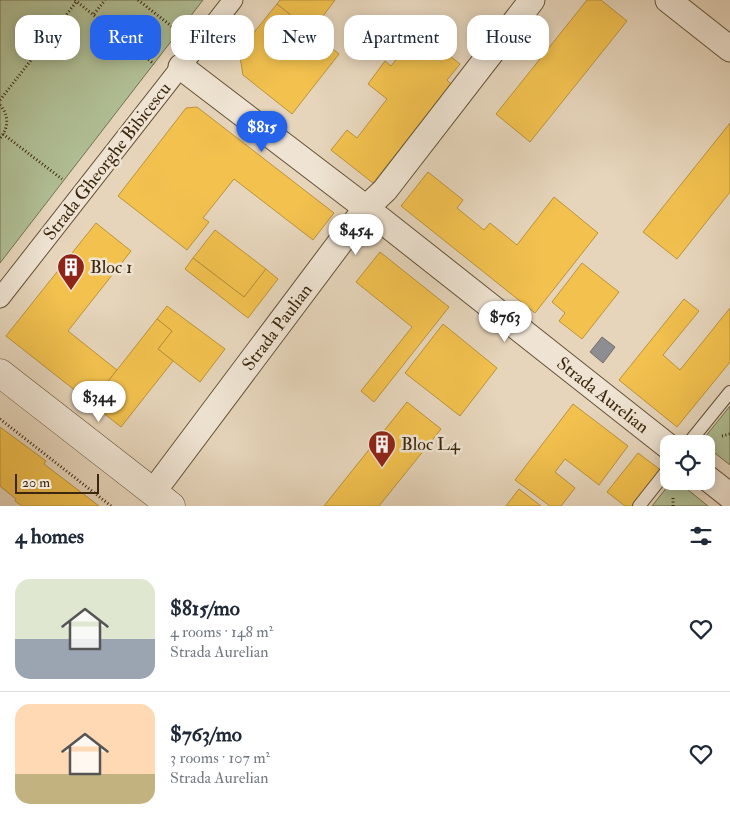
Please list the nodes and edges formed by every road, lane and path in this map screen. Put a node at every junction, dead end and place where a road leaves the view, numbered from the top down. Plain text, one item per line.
1 (105, 0) edge
2 (138, 0) edge
3 (233, 0) edge
4 (532, 0) edge
5 (668, 0) edge
6 (76, 1) edge
7 (94, 14) junction
8 (221, 15) edge
9 (171, 26) edge
10 (730, 49) edge
11 (186, 60) edge
12 (176, 73) junction
13 (0, 100) edge
14 (0, 105) edge
15 (2, 136) edge
16 (81, 194) junction
17 (366, 208) junction
18 (0, 298) edge
19 (0, 373) edge
20 (730, 392) edge
21 (0, 419) edge
22 (695, 435) edge
23 (660, 440) edge
24 (660, 479) edge
25 (715, 484) edge
26 (730, 496) edge
27 (162, 499) edge
28 (111, 506) edge
29 (639, 506) edge

1 - 7 path
2 - 9 path
3 - 8 street, Strada Gheorghe Bibicescu
4 - 17 street, Strada Paulian
5 - 10 street
6 - 7 path
6 - 13 path
7 - 12 path
11 - 12 street, Strada Gheorghe Bibicescu
12 - 16 street, Strada Gheorghe Bibicescu
12 - 17 street, Strada Aurelian
14 - 15 path
15 - 16 path
16 - 18 street, Strada Gheorghe Bibicescu
17 - 23 street, Strada Aurelian
17 - 27 street, Strada Paulian
19 - 27 street
20 - 22 lane
21 - 28 path
24 - 29 lane
25 - 26 street

